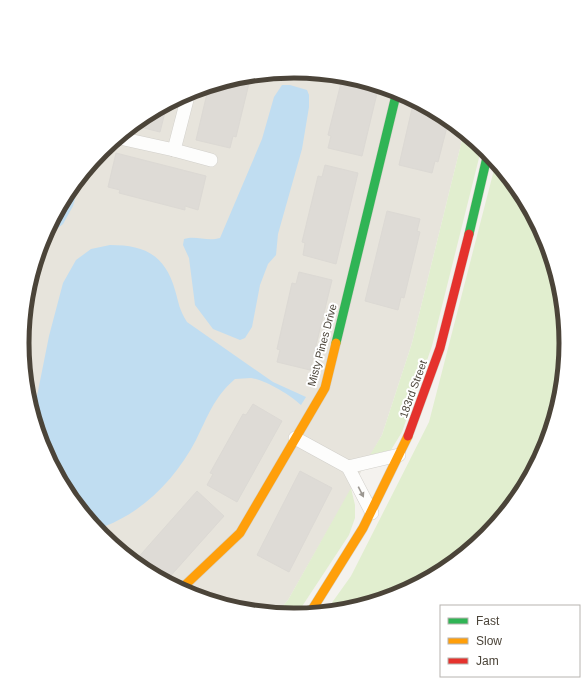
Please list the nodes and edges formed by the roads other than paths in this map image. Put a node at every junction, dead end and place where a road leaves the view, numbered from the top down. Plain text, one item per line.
1 (395, 98) edge
2 (187, 101) edge
3 (124, 139) dead end
4 (174, 150) junction
5 (211, 160) dead end
6 (486, 161) edge
7 (295, 438) junction
8 (400, 455) junction
9 (348, 467) junction
10 (372, 512) junction
11 (186, 584) edge
12 (314, 607) edge

1 - 7 street, Misty Pines Drive
2 - 4 street
3 - 4 street
4 - 5 street
6 - 8 street, 183rd Street
7 - 9 street
7 - 11 street, Misty Pines Drive
8 - 9 street
8 - 10 street, 183rd Street
9 -> 10 street
10 - 12 street, 183rd Street

